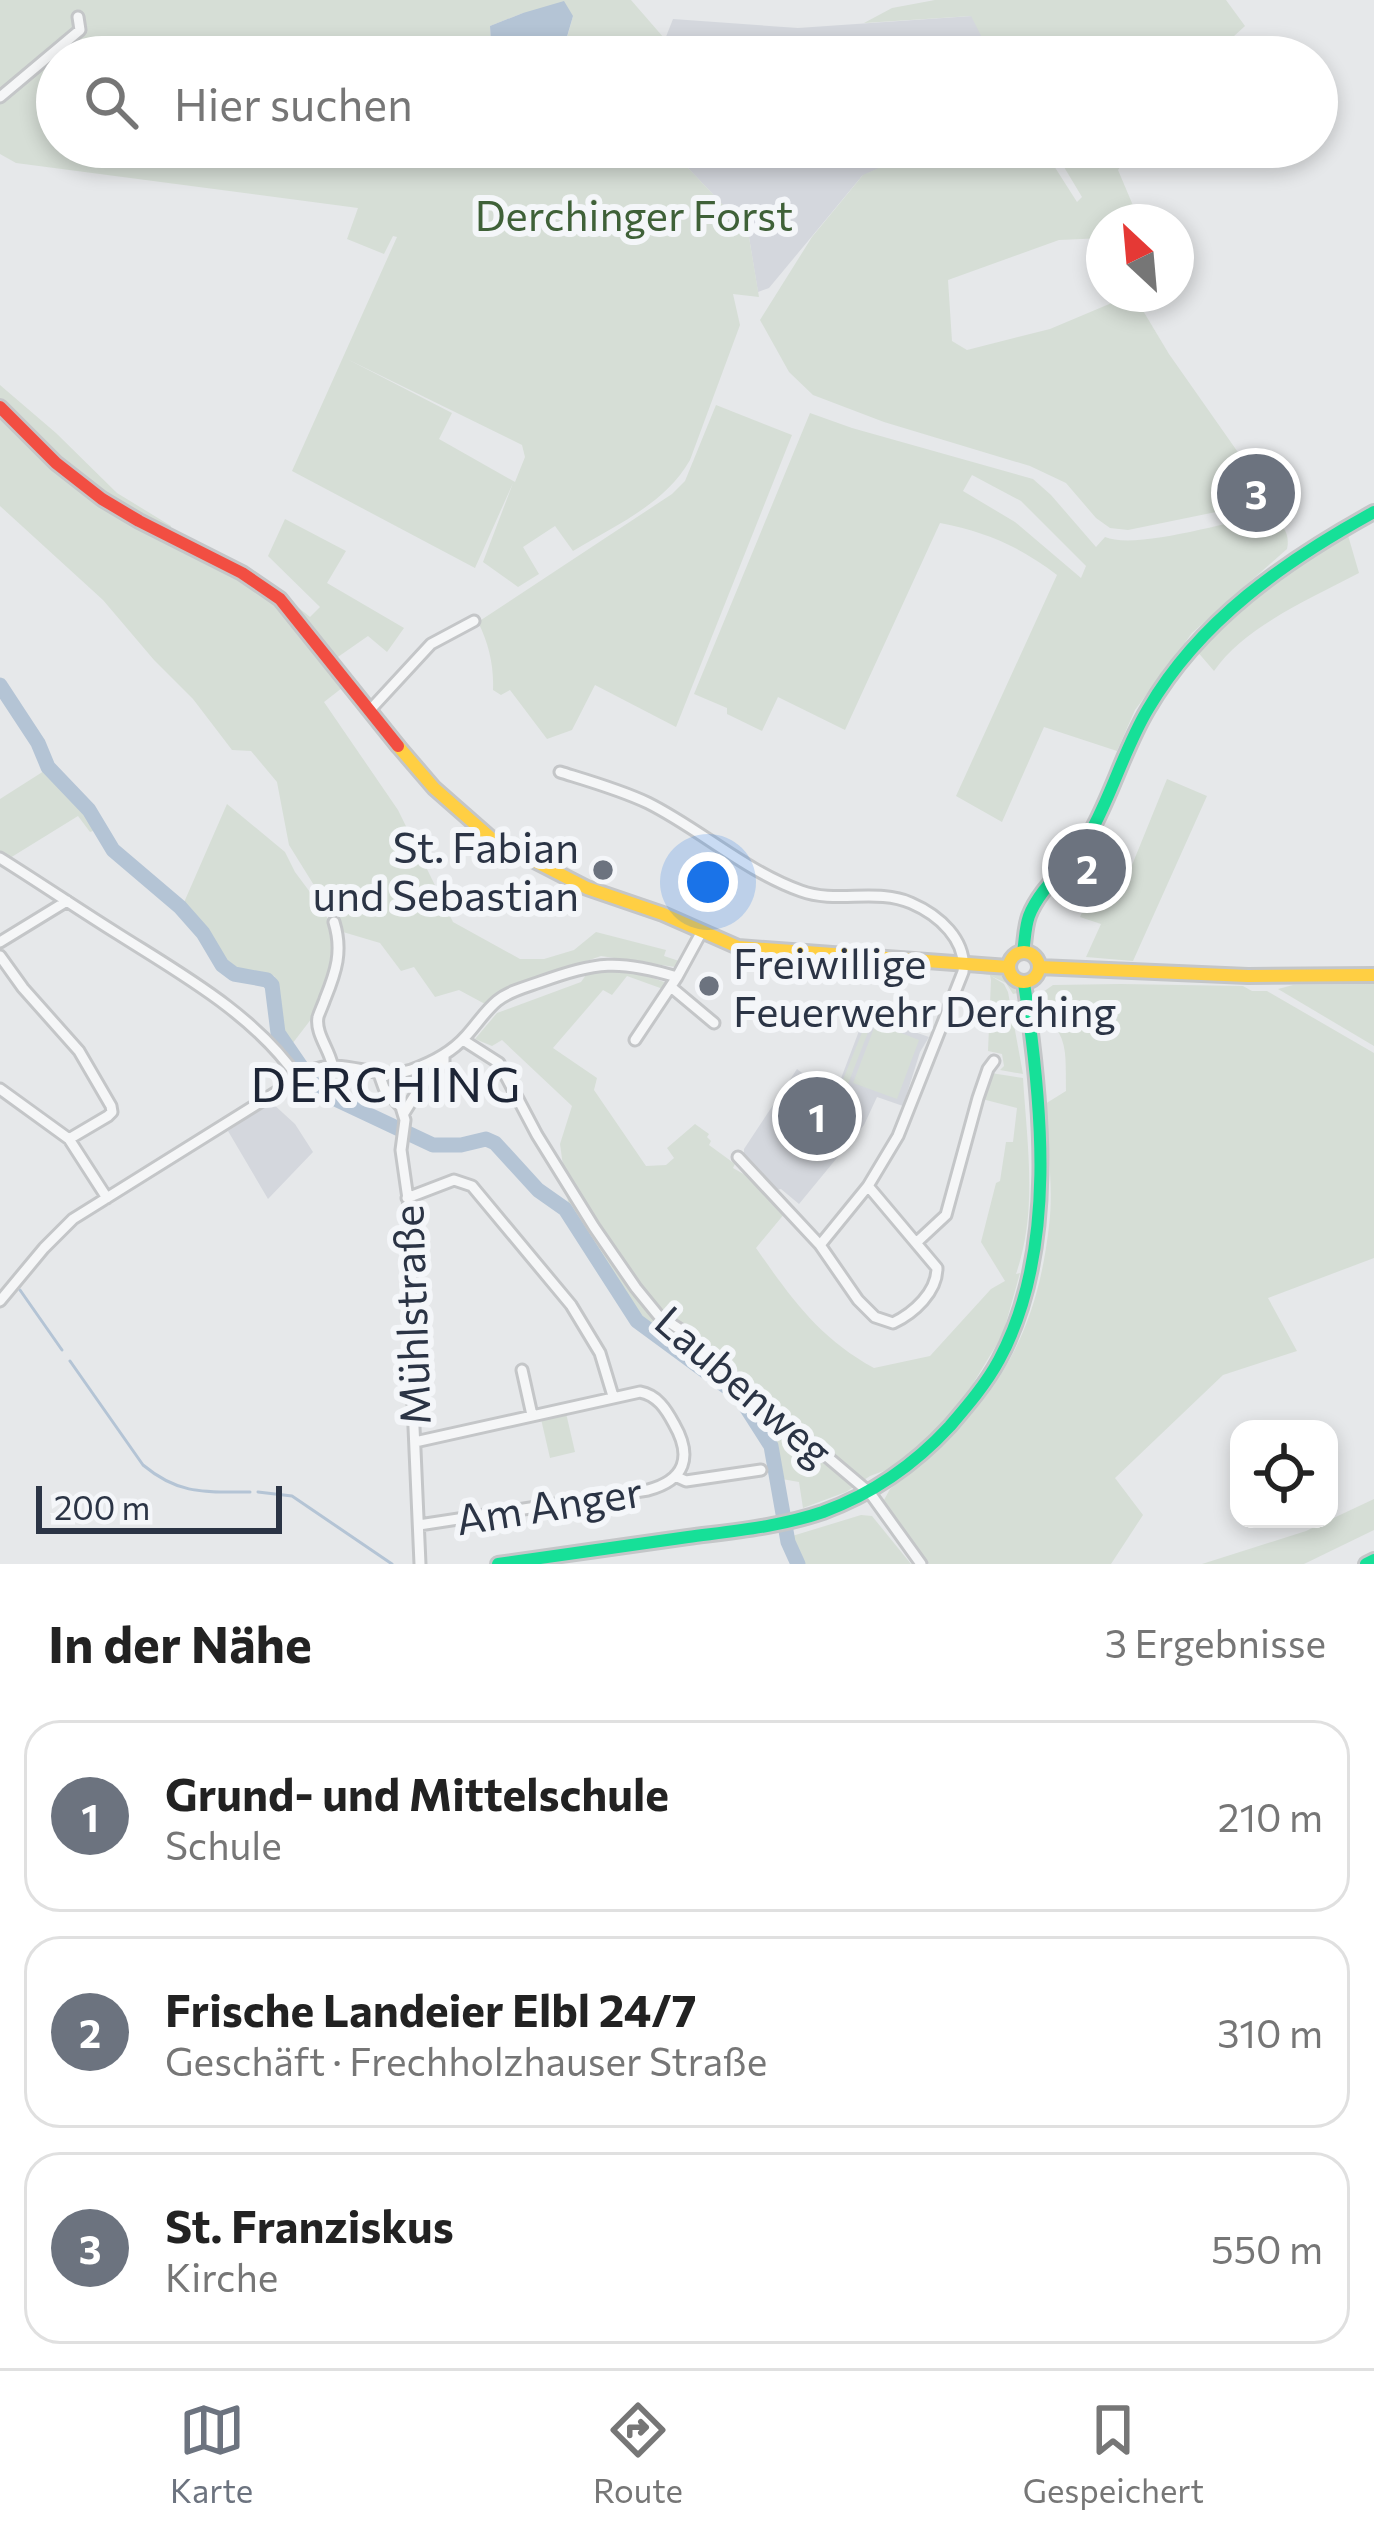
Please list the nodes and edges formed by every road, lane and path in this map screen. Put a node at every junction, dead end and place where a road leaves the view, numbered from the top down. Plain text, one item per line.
1 (78, 17) dead end
2 (73, 36) edge
3 (36, 67) edge
4 (0, 97) edge
5 (0, 407) edge
6 (1374, 512) edge
7 (474, 621) dead end
8 (370, 710) junction
9 (560, 772) dead end
10 (1, 860) edge
11 (67, 901) junction
12 (334, 922) dead end
13 (700, 933) junction
14 (0, 942) edge
15 (1024, 952) junction
16 (0, 956) edge
17 (964, 965) junction
18 (1008, 967) junction
19 (1040, 967) junction
20 (1374, 975) edge
21 (674, 982) junction
22 (1024, 983) junction
23 (714, 1023) dead end
24 (463, 1040) junction
25 (635, 1040) dead end
26 (444, 1055) junction
27 (994, 1061) dead end
28 (332, 1064) junction
29 (379, 1074) junction
30 (303, 1075) junction
31 (0, 1089) edge
32 (403, 1124) junction
33 (69, 1139) junction
34 (738, 1157) dead end
35 (868, 1186) junction
36 (107, 1198) junction
37 (407, 1198) junction
38 (917, 1242) junction
39 (820, 1245) junction
40 (0, 1278) edge
41 (13, 1285) junction
42 (0, 1301) edge
43 (522, 1370) dead end
44 (614, 1396) junction
45 (532, 1415) junction
46 (415, 1442) junction
47 (760, 1469) dead end
48 (675, 1476) junction
49 (869, 1493) junction
50 (419, 1525) junction
51 (1374, 1560) edge
52 (420, 1564) edge
53 (498, 1564) edge
54 (921, 1564) edge
55 (1366, 1564) edge

1 - 2 street
3 - 4 street
5 - 8 main road
6 - 15 main road
7 - 8 street
8 - 13 main road
9 - 17 street
10 - 11 street
11 - 14 street
11 - 30 street
12 - 28 street
13 - 17 main road
13 - 21 street
15 - 18 main road
15 - 19 main road
16 - 33 street
17 - 18 main road
17 - 35 street
18 - 22 main road
19 - 20 main road
19 - 22 main road
21 - 23 street
21 - 24 street
21 - 25 street
22 - 49 main road
24 - 26 street
24 - 49 street, Laubenweg
26 - 29 street
26 - 32 street
27 - 38 street
28 - 29 street
28 - 30 street
29 - 32 street, Mühlstraße
30 - 36 street
31 - 33 street
32 - 37 street, Mühlstraße
33 - 36 street
34 - 39 street
35 - 38 street
35 - 39 street
36 - 41 street
37 - 44 street
37 - 46 street, Mühlstraße
38 - 39 street
40 - 41 street
41 - 42 street
43 - 45 street
44 - 45 street, Am Anger
44 - 48 street, Am Anger
45 - 46 street, Am Anger
46 - 50 street, Mühlstraße
47 - 48 street, Am Anger
48 - 50 street, Am Anger
49 - 53 main road
49 - 54 street, Laubenweg
50 - 52 street, Mühlstraße
51 - 55 main road

